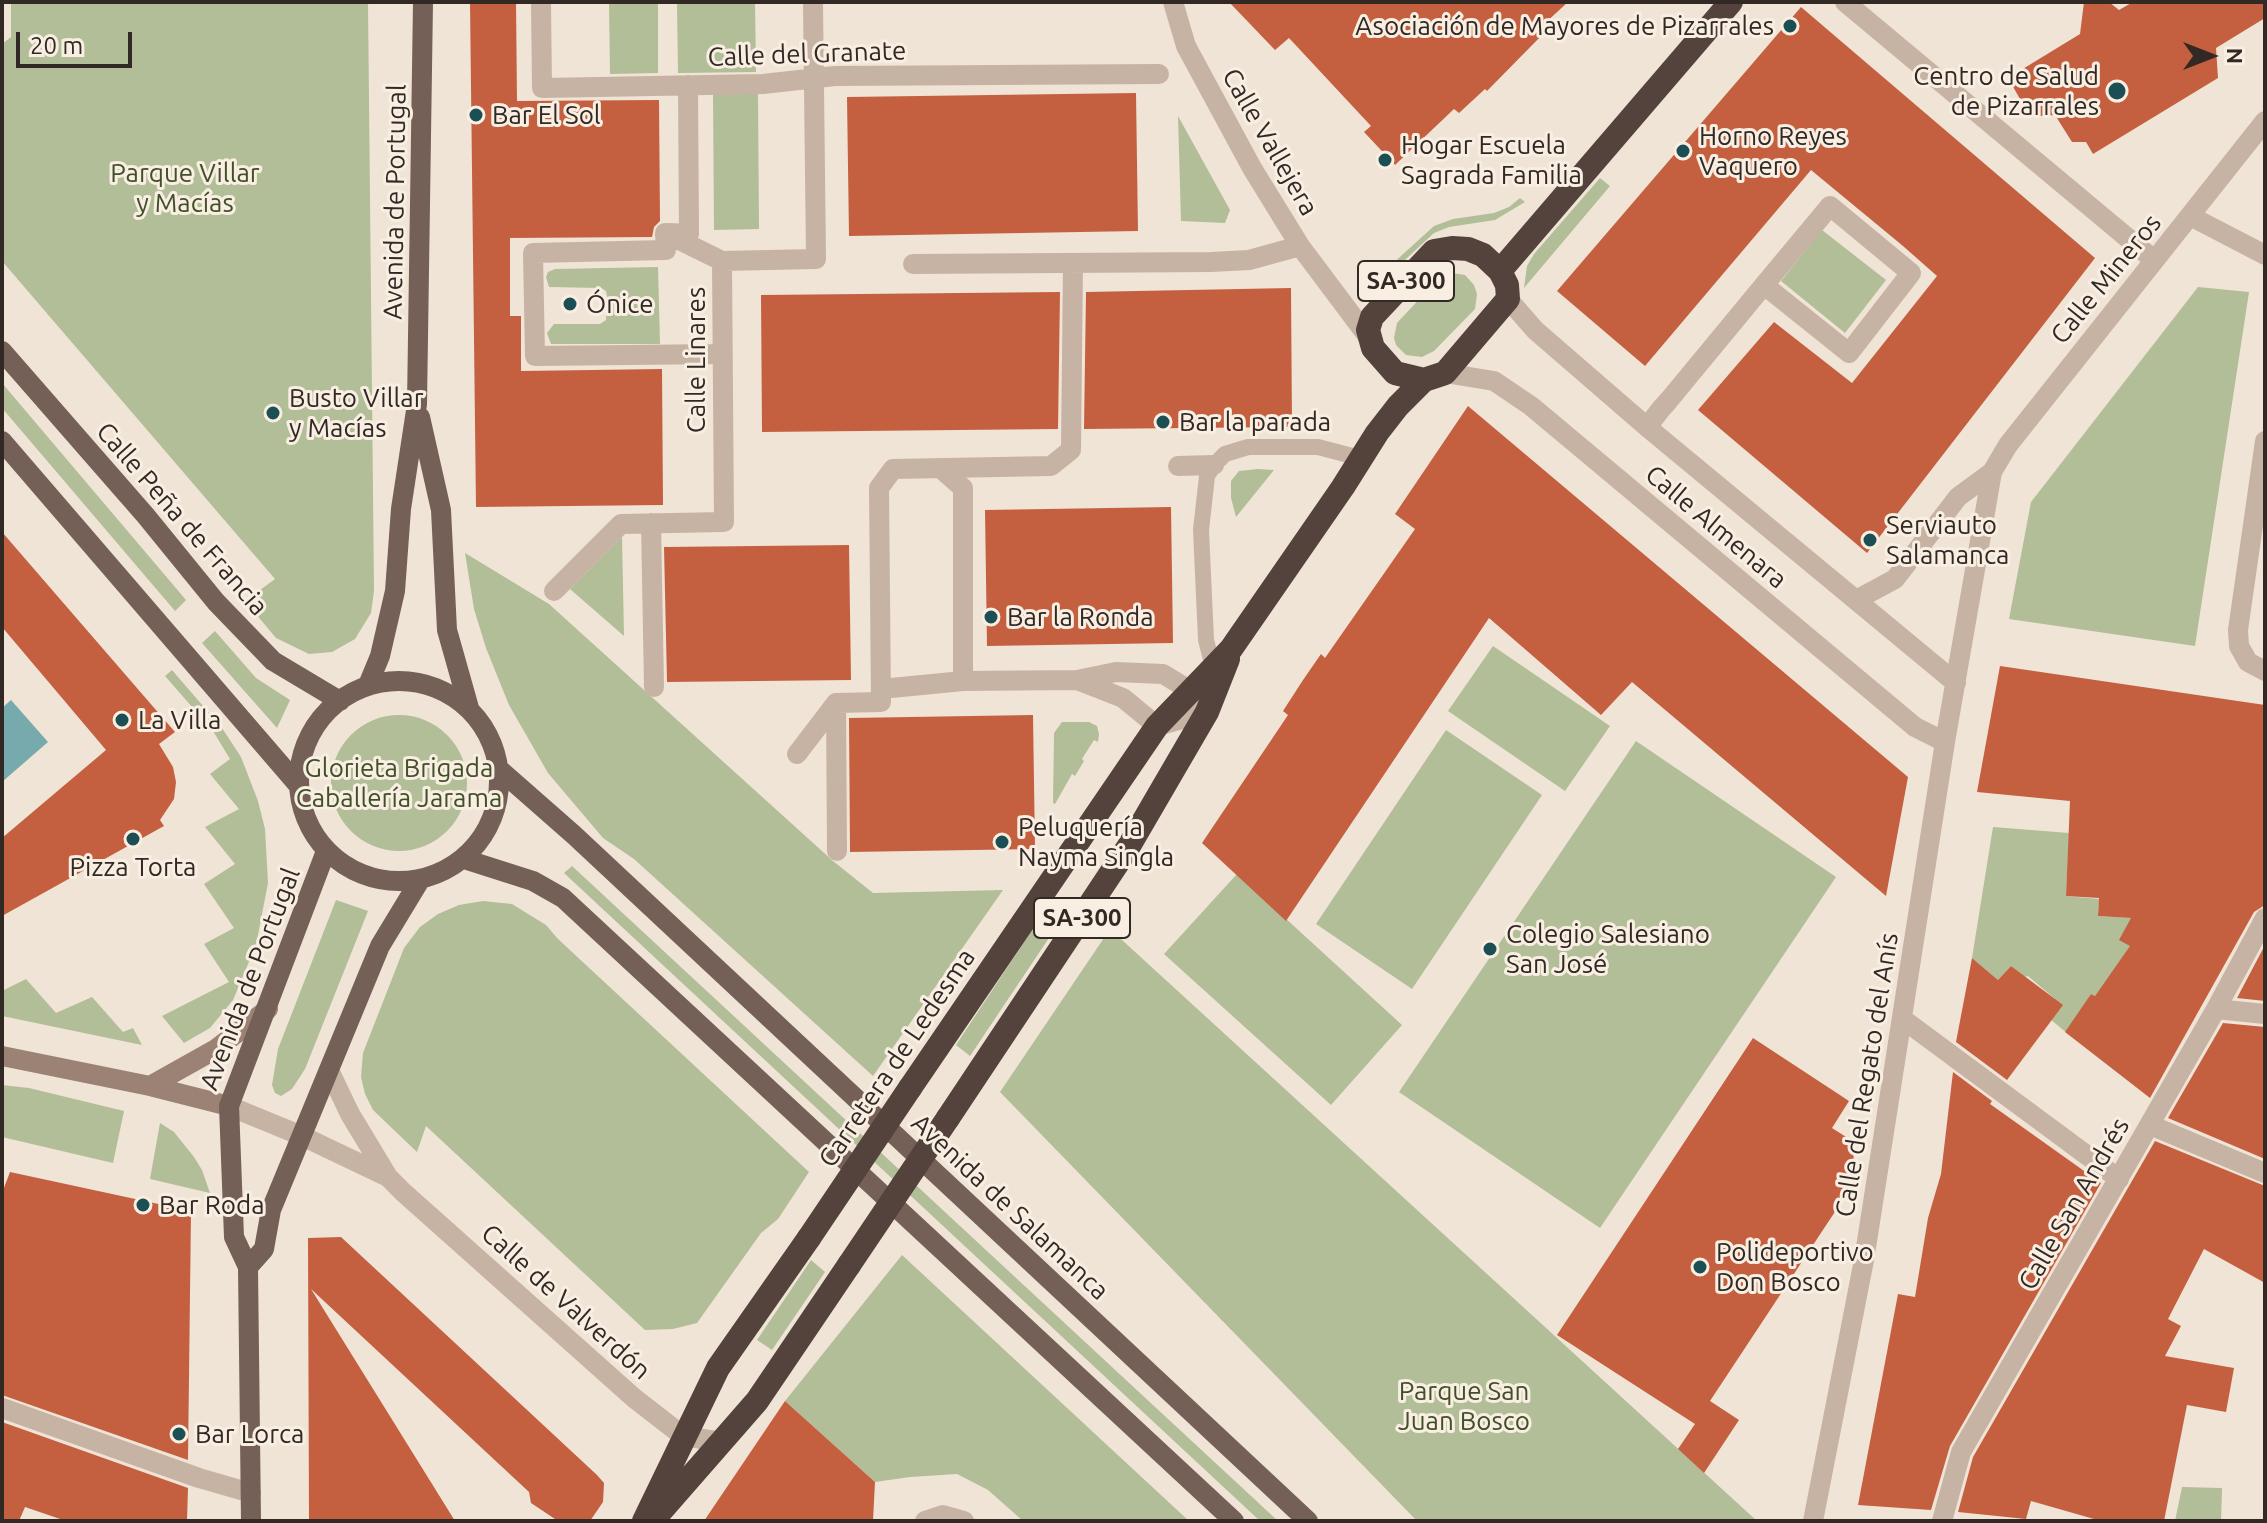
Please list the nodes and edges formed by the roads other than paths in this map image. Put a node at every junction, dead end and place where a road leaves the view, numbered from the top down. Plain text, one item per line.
1 (423, 2) edge
2 (541, 2) edge
3 (813, 2) edge
4 (1173, 2) edge
5 (1731, 2) edge
6 (1845, 2) edge
7 (1159, 74) dead end
8 (814, 77) junction
9 (688, 85) junction
10 (2265, 121) edge
11 (2190, 216) junction
12 (665, 233) junction
13 (1300, 246) junction
14 (2265, 255) edge
15 (2154, 260) junction
16 (722, 261) junction
17 (1073, 263) junction
18 (913, 264) dead end
19 (1500, 271) junction
20 (1764, 285) junction
21 (1338, 299) junction
22 (1508, 299) junction
23 (1379, 309) junction
24 (1369, 338) junction
25 (2, 351) edge
26 (722, 354) junction
27 (1395, 373) junction
28 (1434, 376) junction
29 (417, 404) junction
30 (1647, 427) junction
31 (1377, 433) junction
32 (2, 441) edge
33 (2265, 441) edge
34 (1360, 458) junction
35 (1214, 465) junction
36 (998, 466) junction
37 (1178, 466) dead end
38 (940, 468) junction
39 (1992, 472) junction
40 (963, 488) junction
41 (2260, 505) edge
42 (651, 523) junction
43 (554, 591) dead end
44 (1856, 600) junction
45 (1231, 649) junction
46 (2257, 666) edge
47 (1213, 667) junction
48 (1077, 680) junction
49 (963, 681) junction
50 (1956, 683) junction
51 (368, 685) junction
52 (654, 687) dead end
53 (881, 689) junction
54 (1191, 691) junction
55 (340, 701) junction
56 (836, 703) junction
57 (469, 708) junction
58 (1207, 712) junction
59 (1157, 726) junction
60 (1945, 742) junction
61 (797, 754) dead end
62 (500, 770) junction
63 (299, 786) junction
64 (326, 851) junction
65 (837, 851) dead end
66 (464, 859) junction
67 (420, 880) junction
68 (2265, 918) edge
69 (268, 1009) junction
70 (2216, 1009) junction
71 (2265, 1014) edge
72 (1904, 1020) junction
73 (2, 1056) edge
74 (329, 1070) junction
75 (150, 1086) junction
76 (229, 1106) junction
77 (2150, 1125) junction
78 (302, 1136) junction
79 (2265, 1173) edge
80 (388, 1177) junction
81 (2119, 1179) junction
82 (248, 1267) junction
83 (2, 1408) edge
84 (683, 1436) junction
85 (722, 1442) junction
86 (251, 1493) junction
87 (251, 1521) edge
88 (644, 1521) edge
89 (652, 1521) edge
90 (925, 1521) edge
91 (964, 1521) edge
92 (1234, 1521) edge
93 (1308, 1521) edge
94 (1813, 1521) edge
95 (1942, 1521) edge

1 - 29 main road, Avenida de Portugal
2 - 9 street, Calle del Granate
3 - 8 street, Calle Linares
4 - 13 street, Calle Vallejera
5 - 19 highway
6 - 15 street
7 - 8 street, Calle del Granate
8 - 9 street, Calle del Granate
8 - 16 street, Calle Linares
9 - 12 street
10 - 11 street, Calle Mineros
11 - 14 street
11 - 15 street, Calle Mineros
12 - 16 street
12 - 26 street
13 - 17 street
13 - 21 street, Calle Vallejera
15 - 39 street, Calle Mineros
16 - 26 street, Calle Linares
17 - 18 street
17 - 36 street
19 - 22 highway
19 - 23 highway, SA-300
20 - 20 street, Calle Almenara
20 - 30 street, Calle Almenara
21 - 23 street
21 - 24 street, Calle Vallejera
22 - 28 highway, SA-300
22 - 30 street, Calle Almenara
23 - 24 highway, SA-300
24 - 27 highway, SA-300
25 - 55 main road, Calle Peña de Francia
26 - 42 street, Calle Linares
27 - 28 highway
27 - 31 highway, Carretera de Ledesma / SA-300
28 - 31 highway, Carretera de Ledesma / SA-300
28 - 60 street, Calle Almenara
29 - 51 main road, Avenida de Portugal
29 - 57 main road, Avenida de Portugal
30 - 44 street, Calle Almenara
31 - 34 highway, Carretera de Ledesma / SA-300
32 - 63 main road
33 - 41 street
34 - 35 lane
34 - 45 highway, Carretera de Ledesma / SA-300
35 - 37 street
35 - 47 lane
36 - 38 street
36 - 40 street
38 - 40 street
38 - 53 street
39 - 44 street, Calle Mineros
39 - 50 street, Calle Mineros
40 - 49 street
41 - 46 street
42 - 43 street
42 - 52 street
44 - 50 street, Calle Almenara
45 - 47 highway, Carretera de Ledesma / SA-300
45 - 58 highway, Carretera de Ledesma / SA-300
47 - 54 highway, Carretera de Ledesma / SA-300
48 - 49 street
48 - 54 street
48 - 59 street
49 - 53 street
50 - 60 street, Calle del Regato del Anís
51 - 55 main road
51 - 57 main road
53 - 56 street
54 - 58 street
54 - 59 highway, Carretera de Ledesma / SA-300
55 - 63 main road
56 - 61 street
56 - 65 street
57 - 62 main road
58 - 59 street
58 - 85 highway, Carretera de Ledesma / SA-300, bridge
59 - 84 highway, Carretera de Ledesma / SA-300, bridge
60 - 72 street, Calle del Regato del Anís
62 - 66 main road
62 - 93 main road, Avenida de Salamanca
63 - 64 main road
64 - 67 main road
64 - 69 main road, Avenida de Portugal
66 - 67 main road
66 - 92 main road
67 - 74 main road, Avenida de Portugal
68 - 70 street, Calle San Andrés
69 - 75 main road
69 - 76 main road, Avenida de Portugal
70 - 71 street
70 - 77 street, Calle San Andrés
72 - 81 street
72 - 94 street, Calle del Regato del Anís
73 - 75 main road
74 - 78 main road, Avenida de Portugal
74 - 80 street, Calle de Valverdón
75 - 76 main road
76 - 78 street, Calle de Valverdón
76 - 82 main road, Avenida de Portugal
77 - 79 street
77 - 81 street, Calle San Andrés
78 - 80 street, Calle de Valverdón
78 - 82 main road, Avenida de Portugal
80 - 84 street, Calle de Valverdón
81 - 95 street, Calle San Andrés
82 - 86 main road, Avenida de Portugal
83 - 86 street
84 - 85 street, Calle de Valverdón
84 - 88 highway, Carretera de Ledesma / SA-300
85 - 89 highway, Carretera de Ledesma / SA-300
86 - 87 main road, Avenida de Portugal
90 - 91 street

